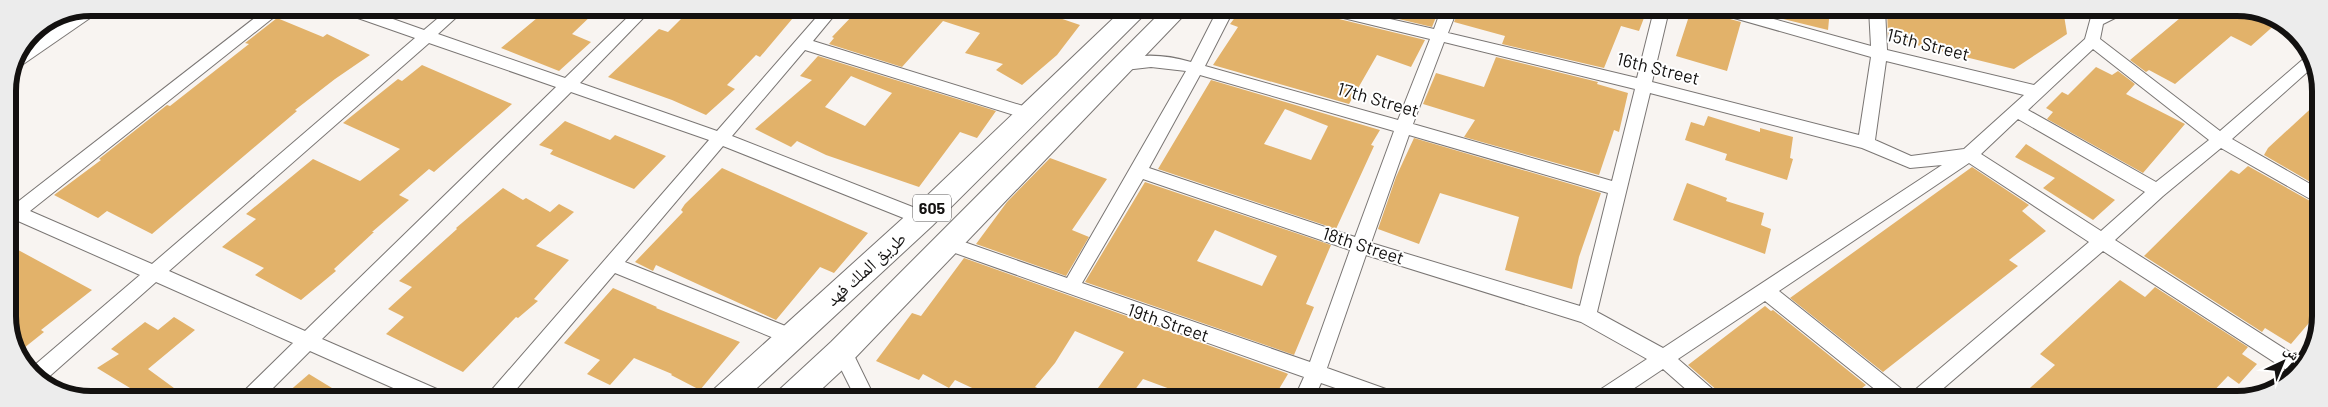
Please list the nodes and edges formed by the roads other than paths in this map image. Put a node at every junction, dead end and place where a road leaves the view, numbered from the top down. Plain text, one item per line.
1 (267, 16) edge
2 (369, 16) edge
3 (450, 16) edge
4 (638, 16) edge
5 (826, 16) edge
6 (1124, 16) edge
7 (1171, 16) edge
8 (1223, 16) edge
9 (1359, 16) edge
10 (1447, 16) edge
11 (1660, 16) edge
12 (1745, 16) edge
13 (1877, 16) edge
14 (2095, 16) edge
15 (80, 18) edge
16 (427, 36) junction
17 (1438, 37) junction
18 (2092, 41) junction
19 (802, 43) junction
20 (27, 54) edge
21 (1879, 54) junction
22 (2306, 63) edge
23 (1125, 64) junction
24 (1197, 69) junction
25 (568, 85) junction
26 (1643, 86) junction
27 (2037, 92) junction
28 (2016, 110) junction
29 (1030, 114) junction
30 (1403, 128) junction
31 (720, 138) junction
32 (2220, 140) junction
33 (1866, 143) junction
34 (1969, 156) junction
35 (1140, 171) junction
36 (1618, 189) junction
37 (2157, 191) junction
38 (2312, 193) edge
39 (16, 210) edge
40 (16, 215) edge
41 (922, 218) junction
42 (2102, 242) junction
43 (948, 244) junction
44 (1362, 247) junction
45 (612, 264) junction
46 (154, 273) junction
47 (1070, 288) junction
48 (1766, 291) junction
49 (1587, 316) junction
50 (791, 337) junction
51 (307, 341) junction
52 (842, 351) junction
53 (1665, 359) junction
54 (2293, 365) edge
55 (42, 372) edge
56 (1315, 374) junction
57 (257, 391) edge
58 (421, 391) edge
59 (503, 391) edge
60 (733, 391) edge
61 (799, 391) edge
62 (862, 391) edge
63 (1308, 391) edge
64 (1366, 391) edge
65 (1615, 391) edge
66 (1701, 391) edge
67 (1891, 391) edge
68 (1926, 391) edge

1 - 39 street
2 - 16 street
3 - 16 street
4 - 25 street
5 - 19 street
6 - 29 highway, طريق الملك فهد / 605
7 - 23 highway, 605
8 - 24 street
9 - 17 street, 16th Street
10 - 17 street
11 - 26 street
12 - 21 street, 15th Street
13 - 21 street
14 - 18 street
15 - 20 street
16 - 25 street
16 - 46 street
17 - 26 street, 16th Street
17 - 30 street
18 - 27 street
18 - 32 street
19 - 29 street
19 - 31 street
21 - 27 street, 15th Street
21 - 33 street
22 - 32 street
23 - 24 street, 17th Street
23 - 43 highway, 605
24 - 30 street, 17th Street
24 - 35 street
25 - 31 street
25 - 51 street
26 - 33 street, 16th Street
26 - 36 street
27 - 28 street
28 - 34 street
28 - 37 street
29 - 41 highway, طريق الملك فهد / 605
30 - 36 street, 17th Street
30 - 44 street
31 - 41 street
31 - 45 street
32 - 37 street
32 - 38 street
33 - 34 street, 16th Street
34 - 42 street
34 - 48 street
35 - 44 street, 18th Street
35 - 47 street
36 - 49 street
37 - 42 street
40 - 46 street
41 - 50 highway, طريق الملك فهد / 605
42 - 54 street
42 - 68 street
43 - 47 street, 19th Street
43 - 52 highway, 605
44 - 49 street, 18th Street
44 - 56 street
45 - 50 street
45 - 59 street
46 - 51 street
46 - 55 street
47 - 56 street, 19th Street
48 - 53 street
48 - 67 street
49 - 53 street, 18th Street
50 - 60 highway, طريق الملك فهد / 605
51 - 57 street
51 - 58 street
52 - 61 highway, 605
52 - 62 street
53 - 65 street
53 - 66 street, 18th Street
56 - 63 street
56 - 64 street, 19th Street

